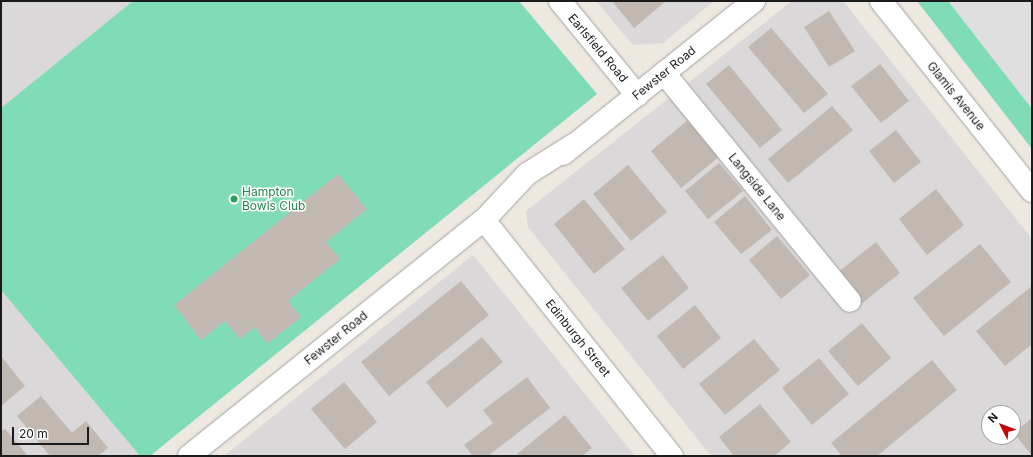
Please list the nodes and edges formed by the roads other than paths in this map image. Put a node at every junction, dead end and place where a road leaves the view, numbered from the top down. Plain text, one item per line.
1 (560, 1) edge
2 (754, 1) edge
3 (881, 1) edge
4 (664, 73) junction
5 (637, 95) junction
6 (1032, 191) edge
7 (484, 220) junction
8 (850, 301) dead end
9 (189, 456) edge
10 (672, 456) edge

1 - 5 street, Earlsfield Road
2 - 4 street, Fewster Road
3 - 6 street, Glamis Avenue
4 - 5 street, Fewster Road
4 - 8 street, Langside Lane
5 - 7 street, Fewster Road
7 - 9 street, Fewster Road
7 - 10 street, Edinburgh Street

